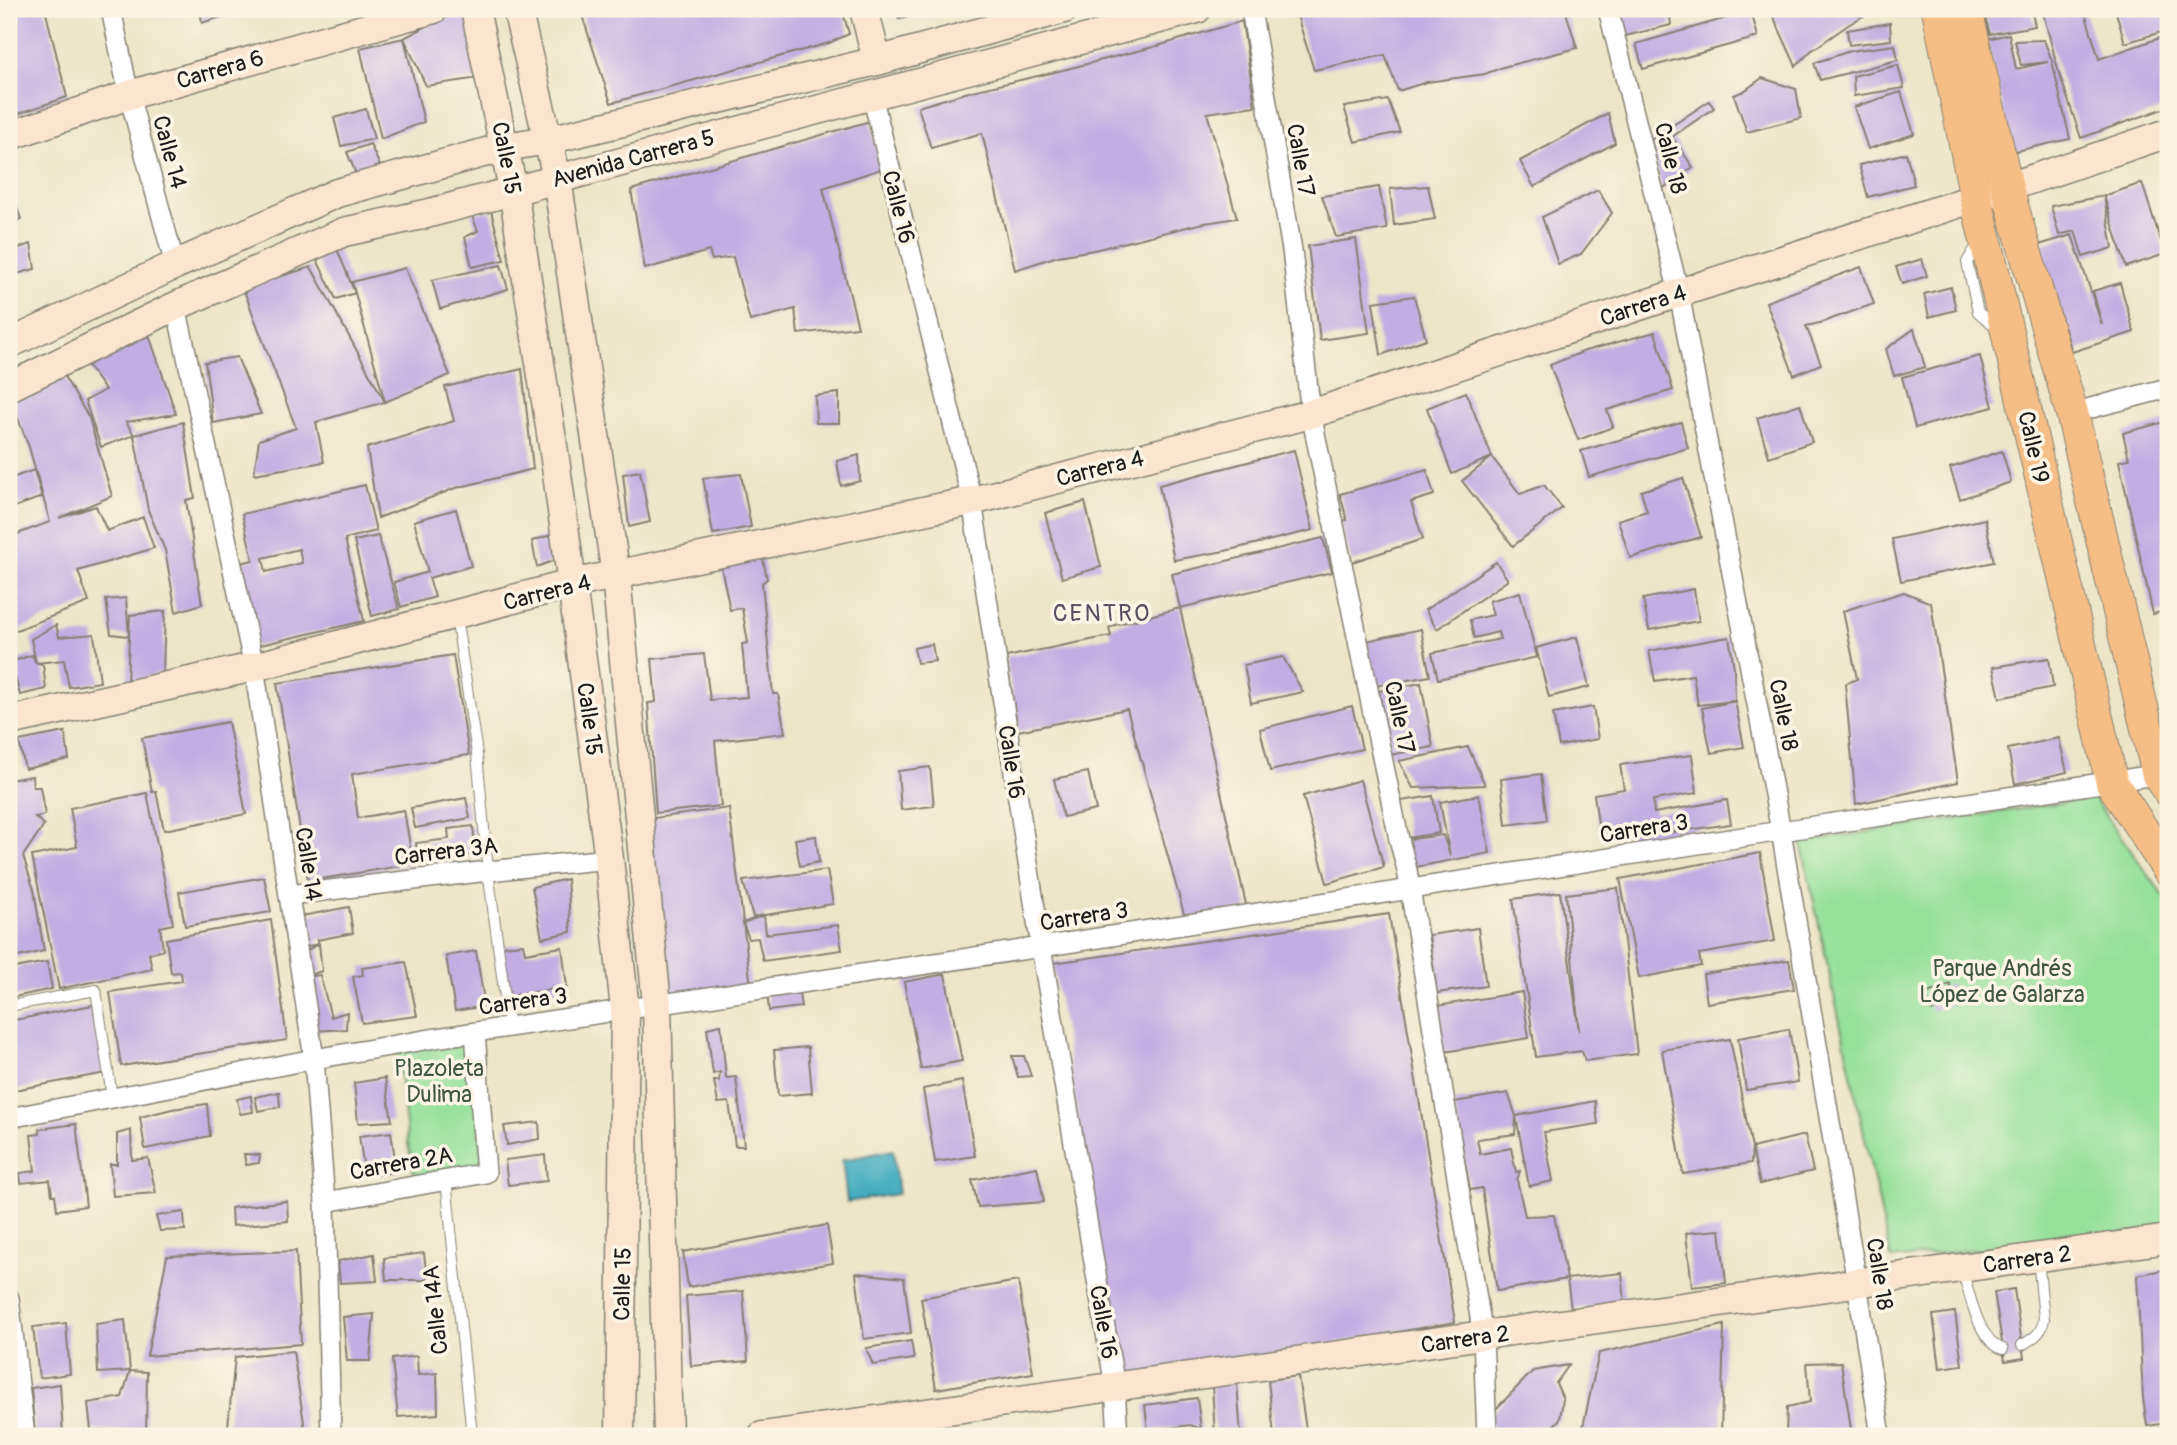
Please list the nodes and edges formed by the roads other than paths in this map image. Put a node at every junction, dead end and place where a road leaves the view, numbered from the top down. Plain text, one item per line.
1 (111, 9) edge
2 (434, 9) edge
3 (475, 9) edge
4 (517, 9) edge
5 (864, 9) edge
6 (1064, 9) edge
7 (1197, 9) edge
8 (1251, 9) edge
9 (1608, 9) edge
10 (1938, 9) edge
11 (1966, 9) edge
12 (1976, 9) edge
13 (877, 61) junction
14 (130, 95) junction
15 (872, 95) junction
16 (2168, 133) edge
17 (9, 136) edge
18 (548, 140) junction
19 (505, 147) junction
20 (2005, 176) junction
21 (558, 178) junction
22 (513, 190) junction
23 (1976, 198) junction
24 (176, 265) junction
25 (1679, 293) junction
26 (176, 306) junction
27 (9, 344) edge
28 (9, 387) edge
29 (2168, 388) edge
30 (2072, 413) junction
31 (1311, 414) junction
32 (972, 500) junction
33 (616, 576) junction
34 (571, 584) junction
35 (456, 615) junction
36 (254, 667) junction
37 (9, 721) edge
38 (2165, 779) edge
39 (2112, 783) junction
40 (1781, 831) junction
41 (609, 859) junction
42 (2168, 869) edge
43 (488, 871) junction
44 (1409, 890) junction
45 (289, 895) junction
46 (1041, 947) junction
47 (657, 1005) junction
48 (9, 1006) edge
49 (625, 1010) junction
50 (509, 1028) junction
51 (475, 1033) junction
52 (314, 1059) junction
53 (112, 1097) junction
54 (9, 1118) edge
55 (446, 1180) junction
56 (325, 1202) junction
57 (2168, 1239) edge
58 (2038, 1257) junction
59 (1962, 1268) junction
60 (1857, 1283) junction
61 (9, 1298) edge
62 (1483, 1336) junction
63 (2022, 1345) dead end
64 (2003, 1349) dead end
65 (1115, 1387) junction
66 (25, 1436) edge
67 (331, 1436) edge
68 (472, 1436) edge
69 (620, 1436) edge
70 (668, 1436) edge
71 (762, 1436) edge
72 (1118, 1436) edge
73 (1487, 1436) edge
74 (1881, 1436) edge

1 - 14 street, Calle 14
2 - 14 main road, Carrera 6
3 - 19 main road, Calle 15
4 - 18 main road, Calle 15
5 - 13 main road
6 - 13 main road, Avenida Carrera 5
7 - 15 main road, Avenida Carrera 5
8 - 31 street, Calle 17
9 - 25 street, Calle 18
10 - 23 main road, Calle 19
11 - 20 main road, Calle 19
12 - 20 main road
13 - 18 main road, Avenida Carrera 5
14 - 17 main road, Carrera 6
14 - 24 street, Calle 14
15 - 21 main road, Avenida Carrera 5
15 - 32 street, Calle 16
16 - 20 main road, Carrera 4
18 - 19 main road, Avenida Carrera 5
18 - 21 main road, Calle 15
19 - 22 main road, Calle 15
19 - 24 main road, Avenida Carrera 5
20 - 23 main road, Carrera 4
20 - 30 main road, Calle 19
21 - 22 main road, Avenida Carrera 5
21 - 33 main road, Calle 15
22 - 26 main road, Avenida Carrera 5
22 - 34 main road, Calle 15
23 - 25 main road, Carrera 4
23 - 39 main road, Calle 19
24 - 27 main road, Avenida Carrera 5
25 - 31 main road, Carrera 4
25 - 40 street, Calle 18
26 - 28 main road, Avenida Carrera 5
26 - 36 street, Calle 14
29 - 30 street
30 - 38 main road, Calle 19
31 - 32 main road, Carrera 4
31 - 44 street, Calle 17
32 - 33 main road, Carrera 4
32 - 46 street, Calle 16
33 - 34 main road, Carrera 4
33 - 47 main road, Calle 15
34 - 35 main road, Carrera 4
34 - 41 main road, Calle 15
35 - 36 main road, Carrera 4
35 - 43 lane
36 - 37 main road, Carrera 4
36 - 45 street, Calle 14
38 - 39 street, Carrera 3
39 - 40 street, Carrera 3
39 - 42 main road, Calle 19
40 - 44 street, Carrera 3
40 - 60 street, Calle 18
41 - 43 street, Carrera 3A
41 - 49 main road, Calle 15
43 - 45 street, Carrera 3A
43 - 50 lane
44 - 46 street, Carrera 3
44 - 62 street, Calle 17
45 - 52 street, Calle 14
46 - 47 street, Carrera 3
46 - 65 street, Calle 16
47 - 49 street, Carrera 3
47 - 70 main road, Calle 15
48 - 53 lane
49 - 50 street, Carrera 3
49 - 69 main road, Calle 15
50 - 51 street, Carrera 3
51 - 52 street, Carrera 3
51 - 55 street, Carrera 2A
52 - 53 street, Carrera 3
52 - 56 street, Calle 14
53 - 54 street, Carrera 3
55 - 56 street, Carrera 2A
55 - 68 lane, Calle 14A
56 - 67 street, Calle 14
57 - 58 main road, Carrera 2
58 - 59 main road, Carrera 2
58 - 63 lane
59 - 60 main road, Carrera 2
59 - 64 lane
60 - 62 main road, Carrera 2
60 - 74 street, Calle 18
61 - 66 street
62 - 65 main road, Carrera 2
62 - 73 street, Calle 17
65 - 71 main road, Carrera 2
65 - 72 street, Calle 16

